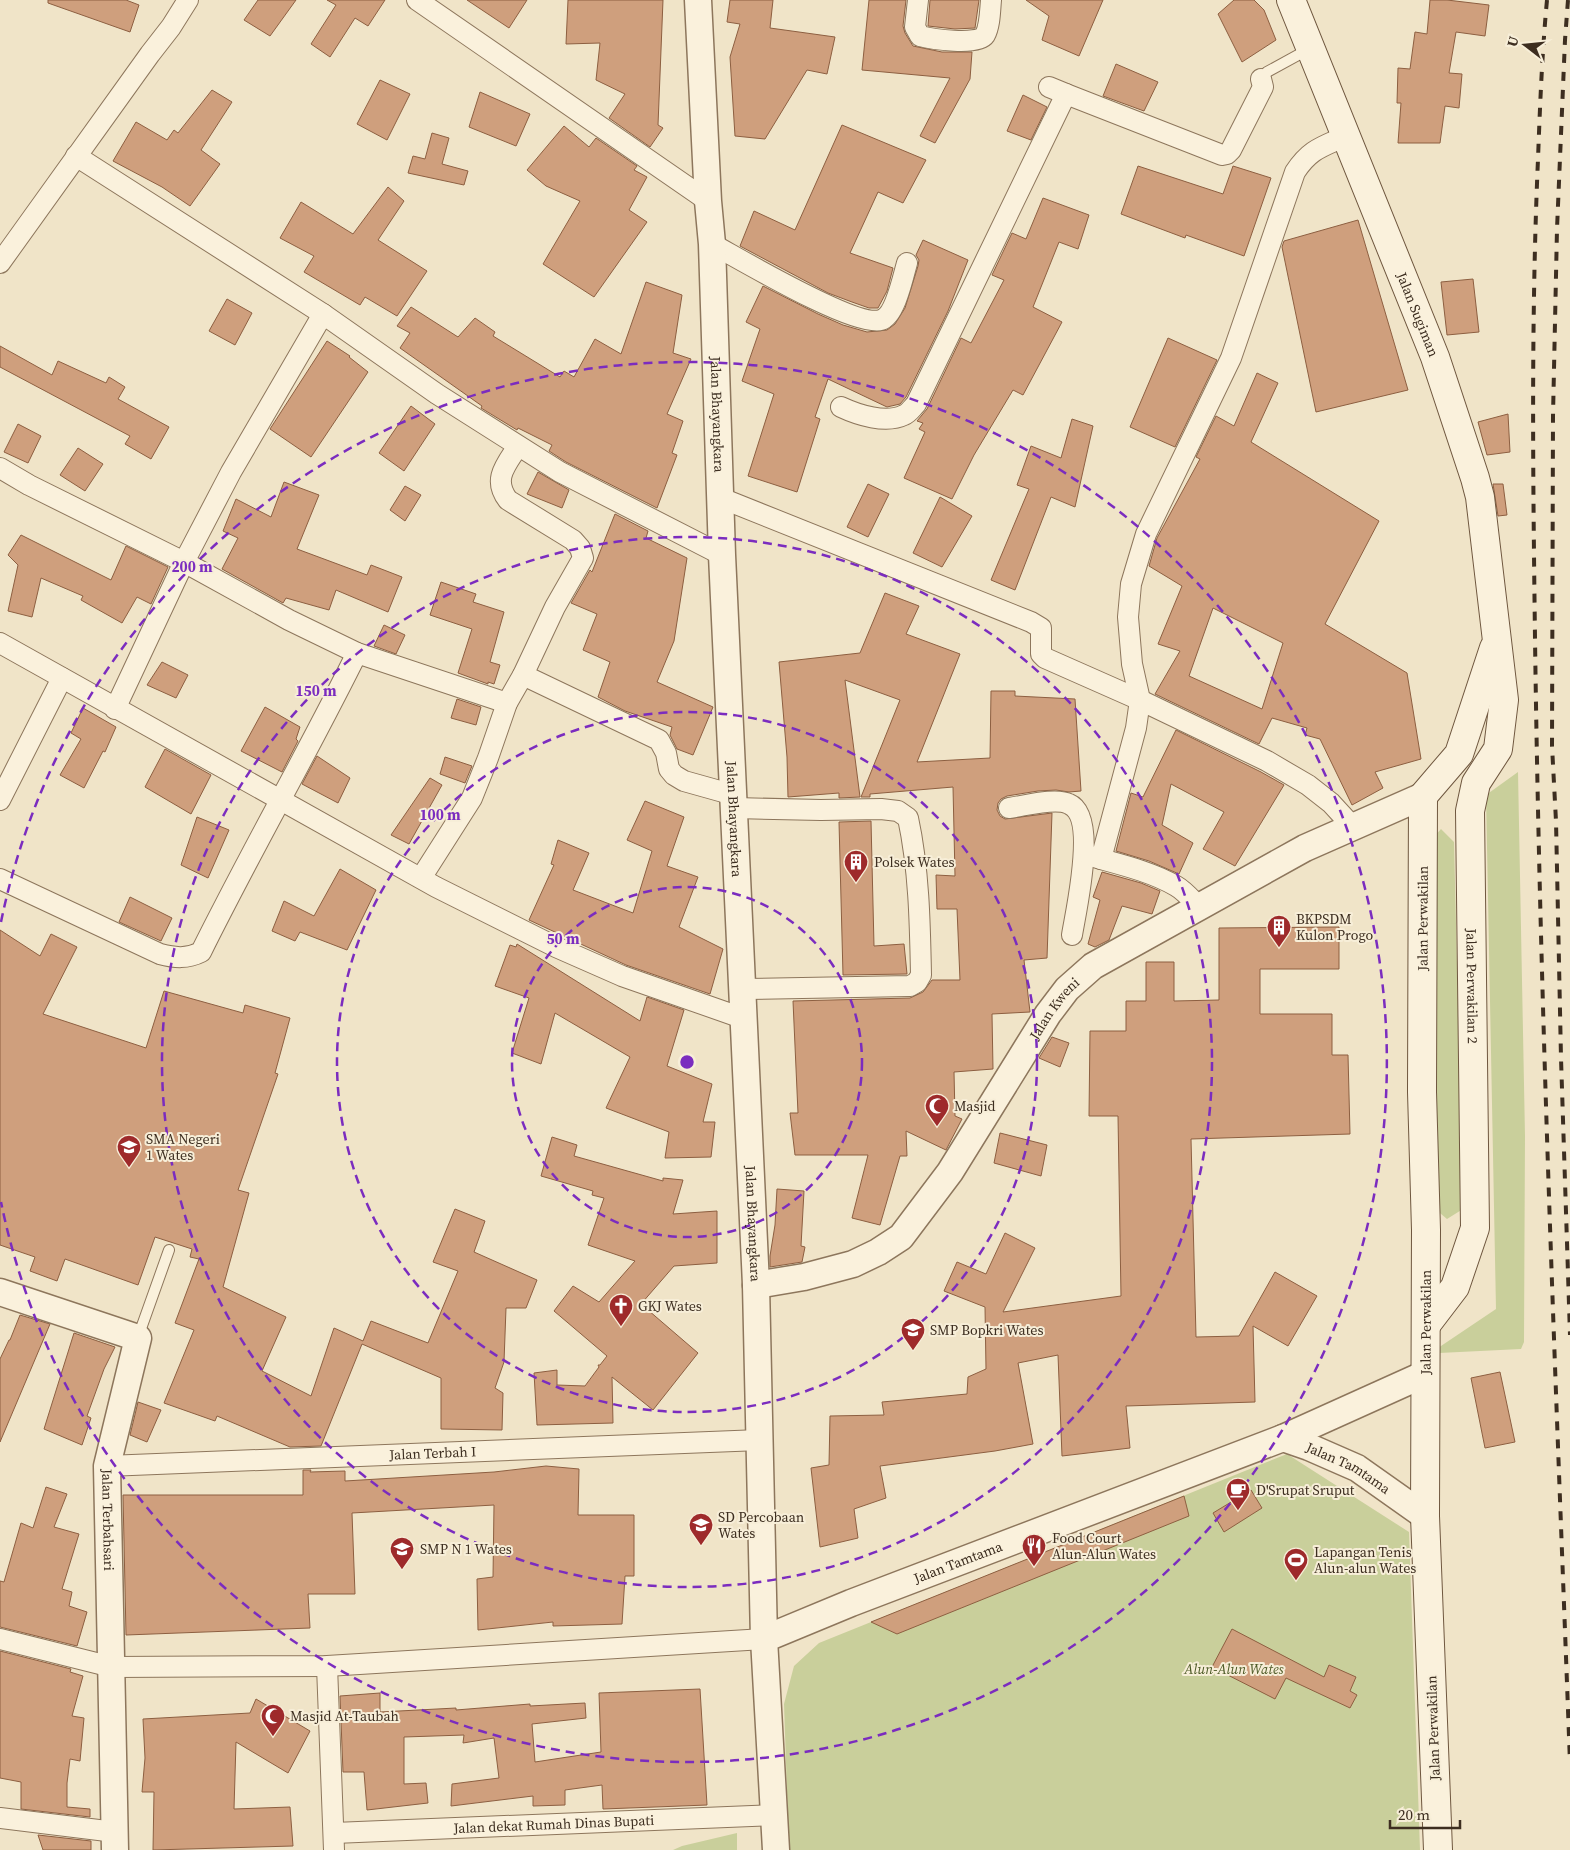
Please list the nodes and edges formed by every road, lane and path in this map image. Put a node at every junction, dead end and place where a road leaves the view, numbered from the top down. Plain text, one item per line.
1 (188, 0) edge
2 (417, 0) edge
3 (698, 0) edge
4 (918, 0) edge
5 (991, 0) edge
6 (1291, 0) edge
7 (1309, 48) junction
8 (1263, 76) joint
9 (1346, 136) junction
10 (76, 156) junction
11 (708, 200) junction
12 (712, 244) junction
13 (0, 263) edge
14 (908, 263) dead end
15 (323, 314) junction
16 (841, 407) dead end
17 (518, 446) junction
18 (0, 468) edge
19 (721, 498) junction
20 (722, 555) junction
21 (184, 562) junction
22 (1496, 640) junction
23 (0, 643) edge
24 (358, 653) junction
25 (523, 675) junction
26 (62, 678) junction
27 (1140, 700) junction
28 (507, 703) junction
29 (116, 709) junction
30 (1423, 796) junction
31 (0, 800) edge
32 (281, 801) junction
33 (734, 802) junction
34 (1009, 808) dead end
35 (1353, 826) junction
36 (1092, 857) junction
37 (420, 878) junction
38 (0, 880) edge
39 (1199, 907) junction
40 (1072, 935) dead end
41 (744, 989) junction
42 (745, 1019) junction
43 (169, 1250) dead end
44 (756, 1285) junction
45 (0, 1292) edge
46 (1426, 1325) junction
47 (138, 1338) junction
48 (1425, 1374) junction
49 (1283, 1438) junction
50 (760, 1440) junction
51 (107, 1466) junction
52 (1425, 1516) junction
53 (0, 1639) edge
54 (764, 1639) junction
55 (327, 1666) junction
56 (112, 1667) junction
57 (775, 1815) junction
58 (0, 1818) edge
59 (115, 1841) edge
60 (334, 1842) edge
61 (776, 1850) edge
62 (1438, 1850) edge

1 - 10 street
2 - 11 street
3 - 11 street, Jalan Bhayangkara
4 - 5 street
6 - 7 main road, Jalan Sugiman
7 - 8 lane
7 - 9 main road, Jalan Sugiman
8 - 16 street
9 - 22 main road, Jalan Sugiman
9 - 27 street
10 - 13 street
10 - 15 street
11 - 12 street, Jalan Bhayangkara
12 - 14 street
12 - 19 street, Jalan Bhayangkara
15 - 17 street
15 - 21 street
17 - 20 street
17 - 25 street
18 - 21 street
19 - 20 street, Jalan Bhayangkara
19 - 27 street
20 - 33 street, Jalan Bhayangkara
21 - 24 street
21 - 29 street
22 - 30 main road
22 - 46 main road, Jalan Perwakilan 2
23 - 26 street
24 - 28 street
24 - 32 street
25 - 28 street
25 - 33 street
26 - 29 street
26 - 31 street
27 - 35 street
27 - 36 street
28 - 37 street
29 - 32 street
30 - 35 street, Jalan Kweni
30 - 46 main road, Jalan Perwakilan
32 - 37 street
32 - 38 street
33 - 41 street, Jalan Bhayangkara
33 - 41 street
34 - 36 street
35 - 39 street, Jalan Kweni
36 - 39 street
36 - 40 street
37 - 42 street
39 - 44 street, Jalan Kweni
41 - 42 street, Jalan Bhayangkara
42 - 44 street, Jalan Bhayangkara
43 - 47 lane
44 - 50 street, Jalan Bhayangkara
45 - 47 street
46 - 48 main road, Jalan Perwakilan
47 - 51 street, Jalan Terbahsari
48 - 49 street
48 - 52 main road, Jalan Perwakilan
49 - 52 street, Jalan Tamtama
49 - 54 street, Jalan Tamtama
50 - 51 street, Jalan Terbah I
50 - 54 street, Jalan Bhayangkara
51 - 56 street, Jalan Terbahsari
52 - 62 main road, Jalan Perwakilan
53 - 56 street
54 - 55 street
54 - 57 street
55 - 56 street
55 - 60 street
56 - 59 street, Jalan Terbahsari
57 - 60 street, Jalan dekat Rumah Dinas Bupati
57 - 61 street
58 - 59 street

